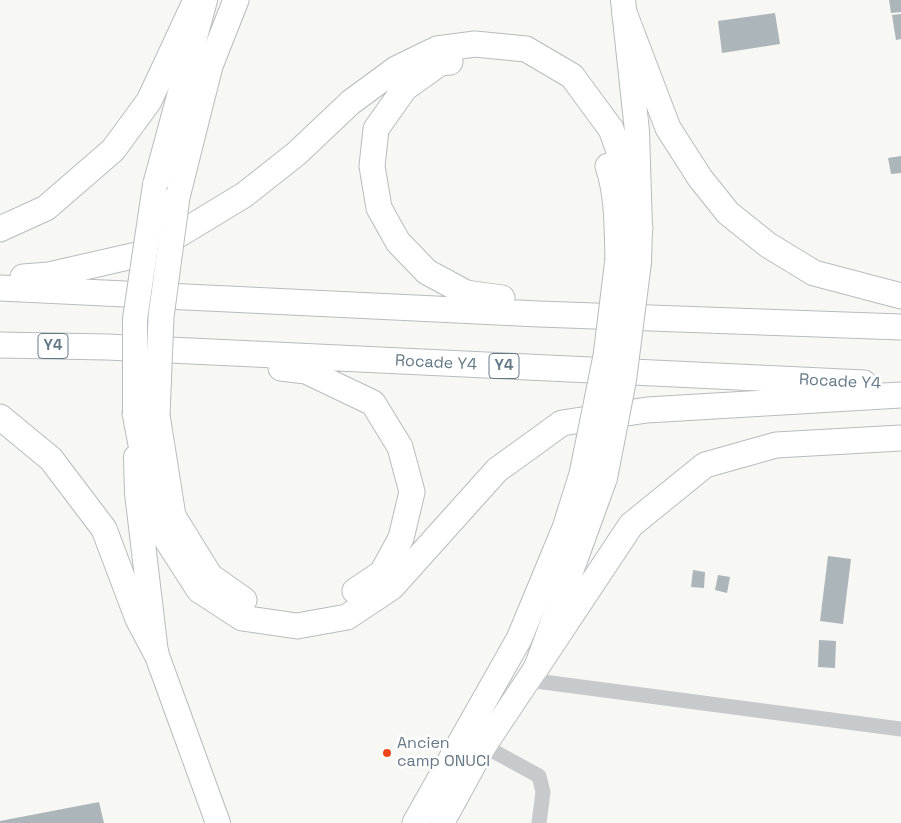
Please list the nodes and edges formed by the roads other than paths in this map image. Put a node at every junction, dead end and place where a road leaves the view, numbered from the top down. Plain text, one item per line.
1 (196, 0) edge
2 (205, 0) edge
3 (236, 0) edge
4 (624, 7) edge
5 (640, 228) junction
6 (0, 229) edge
7 (628, 261) junction
8 (0, 278) edge
9 (0, 288) edge
10 (901, 296) edge
11 (654, 317) junction
12 (901, 327) edge
13 (0, 345) edge
14 (107, 347) junction
15 (901, 384) edge
16 (901, 394) edge
17 (146, 414) junction
18 (0, 417) edge
19 (901, 438) edge
20 (593, 476) junction
21 (156, 653) junction
22 (532, 674) junction
23 (901, 729) edge
24 (484, 746) junction
25 (218, 823) edge
26 (415, 823) edge
27 (442, 823) edge
28 (538, 823) edge

1 - 6 highway
2 - 17 main road, bridge
3 - 17 highway, bridge
4 - 5 main road
4 - 10 highway
5 - 7 main road
5 - 8 highway
7 - 11 highway
7 - 20 highway, bridge
9 - 11 highway
11 - 12 highway
13 - 14 highway, Rocade Y4 / Y4
14 - 15 highway, Rocade Y4 / Y4
14 - 17 highway
16 - 17 highway
17 - 21 main road
18 - 21 highway
19 - 22 highway
20 - 22 main road
20 - 26 highway
21 - 25 main road
22 - 23 street
22 - 24 main road
24 - 27 main road
24 - 28 street

